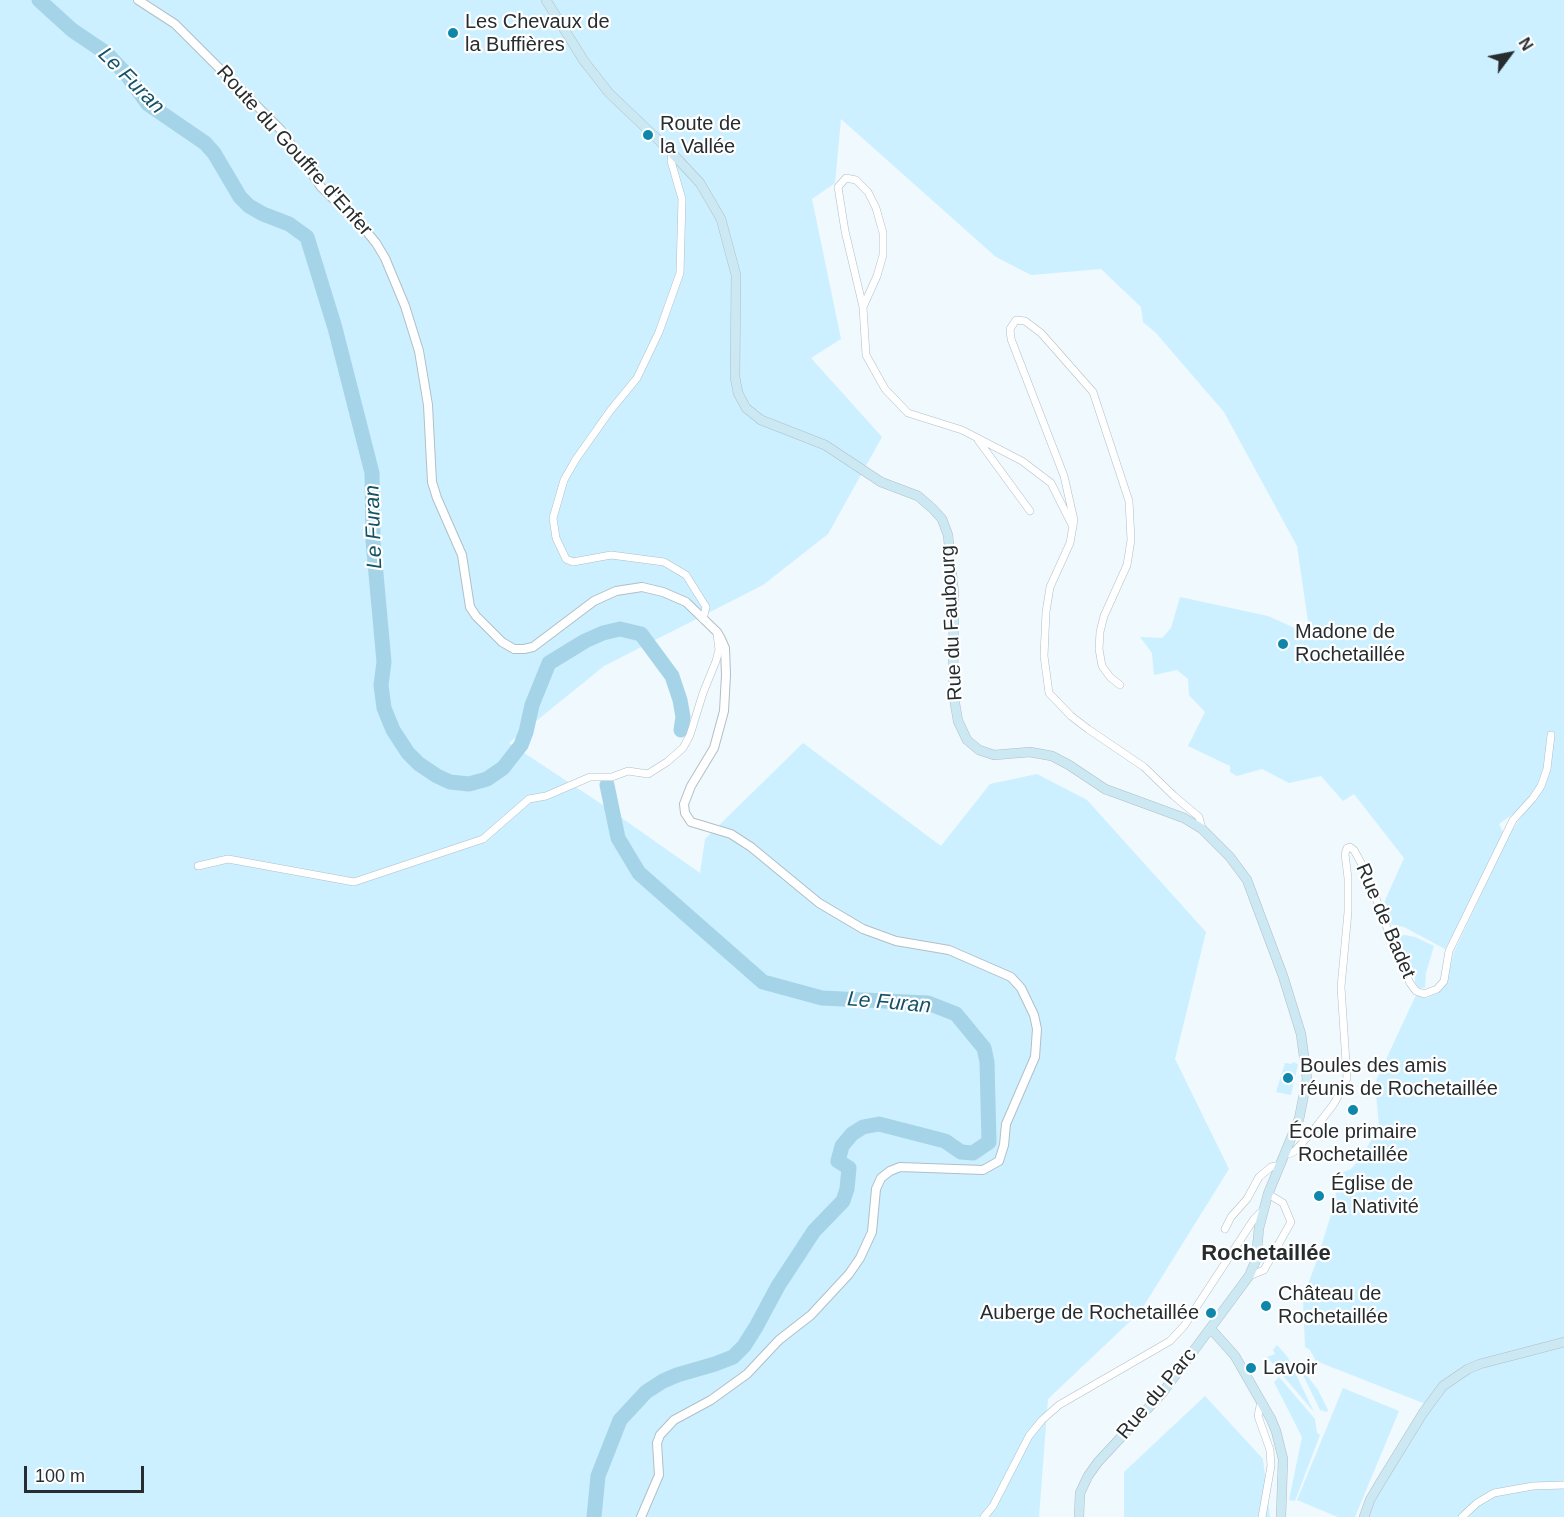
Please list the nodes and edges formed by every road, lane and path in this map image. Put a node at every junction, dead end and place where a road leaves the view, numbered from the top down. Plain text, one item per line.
1 (138, 0) edge
2 (546, 0) edge
3 (672, 153) junction
4 (863, 307) junction
5 (977, 438) junction
6 (1030, 511) dead end
7 (1074, 530) junction
8 (703, 619) junction
9 (717, 632) junction
10 (1120, 685) dead end
11 (1551, 735) dead end
12 (1202, 829) junction
13 (198, 866) dead end
14 (1285, 1153) junction
15 (1280, 1165) junction
16 (1268, 1194) junction
17 (1265, 1208) junction
18 (1225, 1229) dead end
19 (1249, 1276) junction
20 (1211, 1329) junction
21 (1564, 1342) edge
22 (1261, 1401) junction
23 (1564, 1485) edge
24 (641, 1517) edge
25 (984, 1517) edge
26 (1079, 1517) edge
27 (1262, 1517) edge
28 (1281, 1517) edge
29 (1364, 1517) edge
30 (1462, 1517) edge

1 - 8 street, Route du Gouffre d'Enfer
2 - 3 main road, Rue du Faubourg
3 - 8 street
3 - 12 main road, Rue du Faubourg
4 - 4 street
4 - 5 street
5 - 6 street
5 - 7 street
7 - 10 street
7 - 12 street
8 - 9 street, Route du Gouffre d'Enfer
9 - 13 street
9 - 24 street
11 - 14 street, Rue de Badet
12 - 14 main road, Rue du Faubourg
14 - 15 main road, Rue du Faubourg
15 - 16 main road, Rue du Faubourg
15 - 18 street
16 - 17 main road, Rue du Faubourg
16 - 19 street
17 - 19 main road, Rue du Faubourg
17 - 25 street
19 - 20 main road, Rue du Parc
20 - 22 main road
20 - 26 main road, Rue du Parc
21 - 29 main road
22 - 27 street
22 - 28 main road
23 - 30 street

